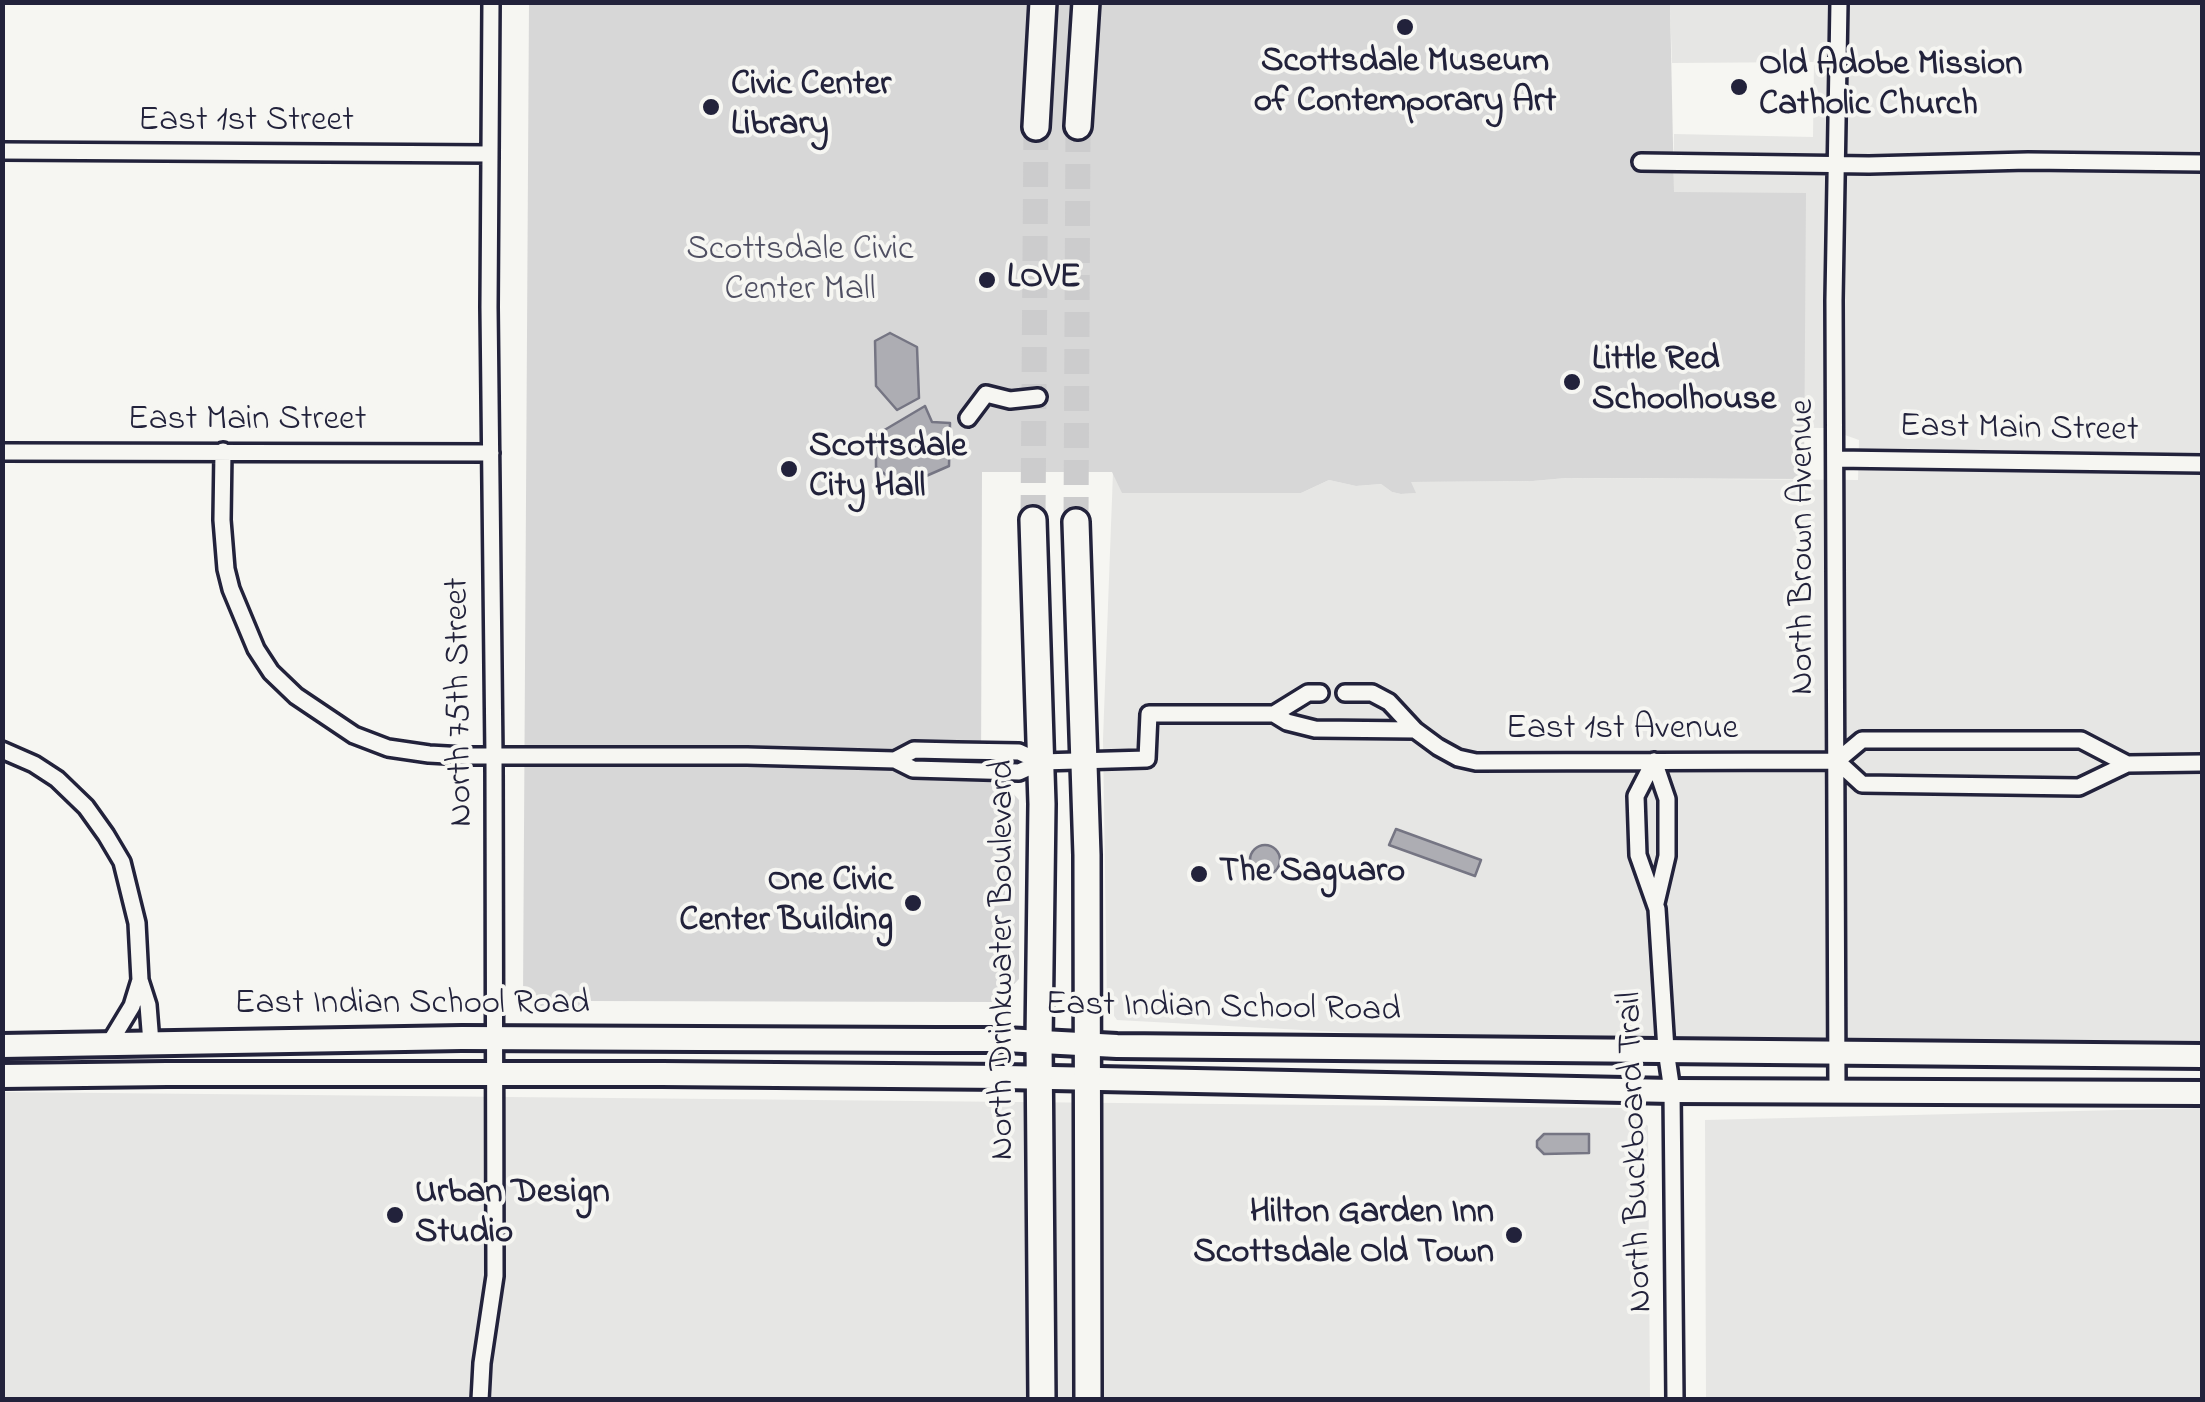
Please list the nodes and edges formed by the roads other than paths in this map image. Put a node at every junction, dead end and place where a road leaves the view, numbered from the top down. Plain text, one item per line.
1 (490, 2) edge
2 (1043, 2) edge
3 (1086, 2) edge
4 (1838, 2) edge
5 (1036, 126) tunnel mouth
6 (1078, 126) tunnel mouth
7 (2, 151) edge
8 (490, 154) junction
9 (1640, 162) dead end
10 (2202, 163) edge
11 (1836, 164) junction
12 (1038, 398) dead end
13 (968, 418) dead end
14 (223, 451) junction
15 (2, 452) edge
16 (491, 453) junction
17 (1835, 458) junction
18 (2202, 464) edge
19 (1033, 520) tunnel mouth
20 (1076, 522) tunnel mouth
21 (1320, 693) dead end
22 (1345, 693) dead end
23 (1274, 714) junction
24 (1415, 730) junction
25 (2, 750) edge
26 (494, 756) junction
27 (1085, 759) junction
28 (1654, 760) junction
29 (1837, 761) junction
30 (1041, 762) junction
31 (2202, 763) edge
32 (2127, 764) junction
33 (1656, 903) junction
34 (140, 980) junction
35 (495, 1038) junction
36 (1039, 1042) junction
37 (151, 1043) junction
38 (109, 1044) junction
39 (1088, 1044) junction
40 (2, 1046) edge
41 (1666, 1050) junction
42 (1838, 1052) junction
43 (2202, 1056) edge
44 (495, 1073) junction
45 (2, 1076) edge
46 (1039, 1079) junction
47 (1088, 1080) junction
48 (1672, 1091) junction
49 (1838, 1092) junction
50 (2202, 1093) edge
51 (480, 1400) edge
52 (1042, 1400) edge
53 (1088, 1400) edge
54 (1674, 1400) edge

1 - 8 street, North 75th Street
2 - 5 main road
3 - 6 main road
4 - 11 street, North Brown Avenue
7 - 8 street, East 1st Street
8 - 16 street, North 75th Street
9 - 11 street
10 - 11 street
11 - 17 street, North Brown Avenue
12 - 13 street
14 - 15 street, East Main Street
14 - 16 street, East Main Street
14 - 26 street
16 - 26 street, North 75th Street
17 - 18 street, East Main Street
17 - 29 street, North Brown Avenue
19 - 30 main road, North Drinkwater Boulevard
20 - 27 main road
21 - 23 street
22 - 24 street, East 1st Avenue
23 - 24 street
23 - 27 street
24 - 28 street, East 1st Avenue
25 - 34 street
26 - 30 street
26 - 35 street, North 75th Street
27 - 30 street
27 - 39 main road
28 - 29 street, East 1st Avenue
28 - 33 street, North Buckboard Trail
28 - 33 street, North Buckboard Trail
29 - 32 street, East 1st Avenue
29 - 32 street, East 1st Avenue
29 - 42 street, North Brown Avenue
30 - 36 main road, North Drinkwater Boulevard
31 - 32 street, East 1st Avenue
33 - 41 street, North Buckboard Trail
34 - 37 street
34 - 38 street
35 - 36 main road, East Indian School Road
35 - 37 main road, East Indian School Road
35 - 44 street, North 75th Street
36 - 39 main road, East Indian School Road
36 - 46 main road, North Drinkwater Boulevard
37 - 38 main road, East Indian School Road
38 - 40 main road, East Indian School Road
39 - 41 main road, East Indian School Road
39 - 47 main road
41 - 42 main road, East Indian School Road
41 - 48 street, North Buckboard Trail
42 - 43 main road, East Indian School Road
42 - 49 street, North Brown Avenue
44 - 45 main road, East Indian School Road
44 - 46 main road, East Indian School Road
44 - 51 street, North 75th Street
46 - 47 main road, East Indian School Road
46 - 52 main road, North Drinkwater Boulevard
47 - 48 main road, East Indian School Road
47 - 53 main road
48 - 49 main road, East Indian School Road
48 - 54 street, North Buckboard Trail
49 - 50 main road, East Indian School Road

